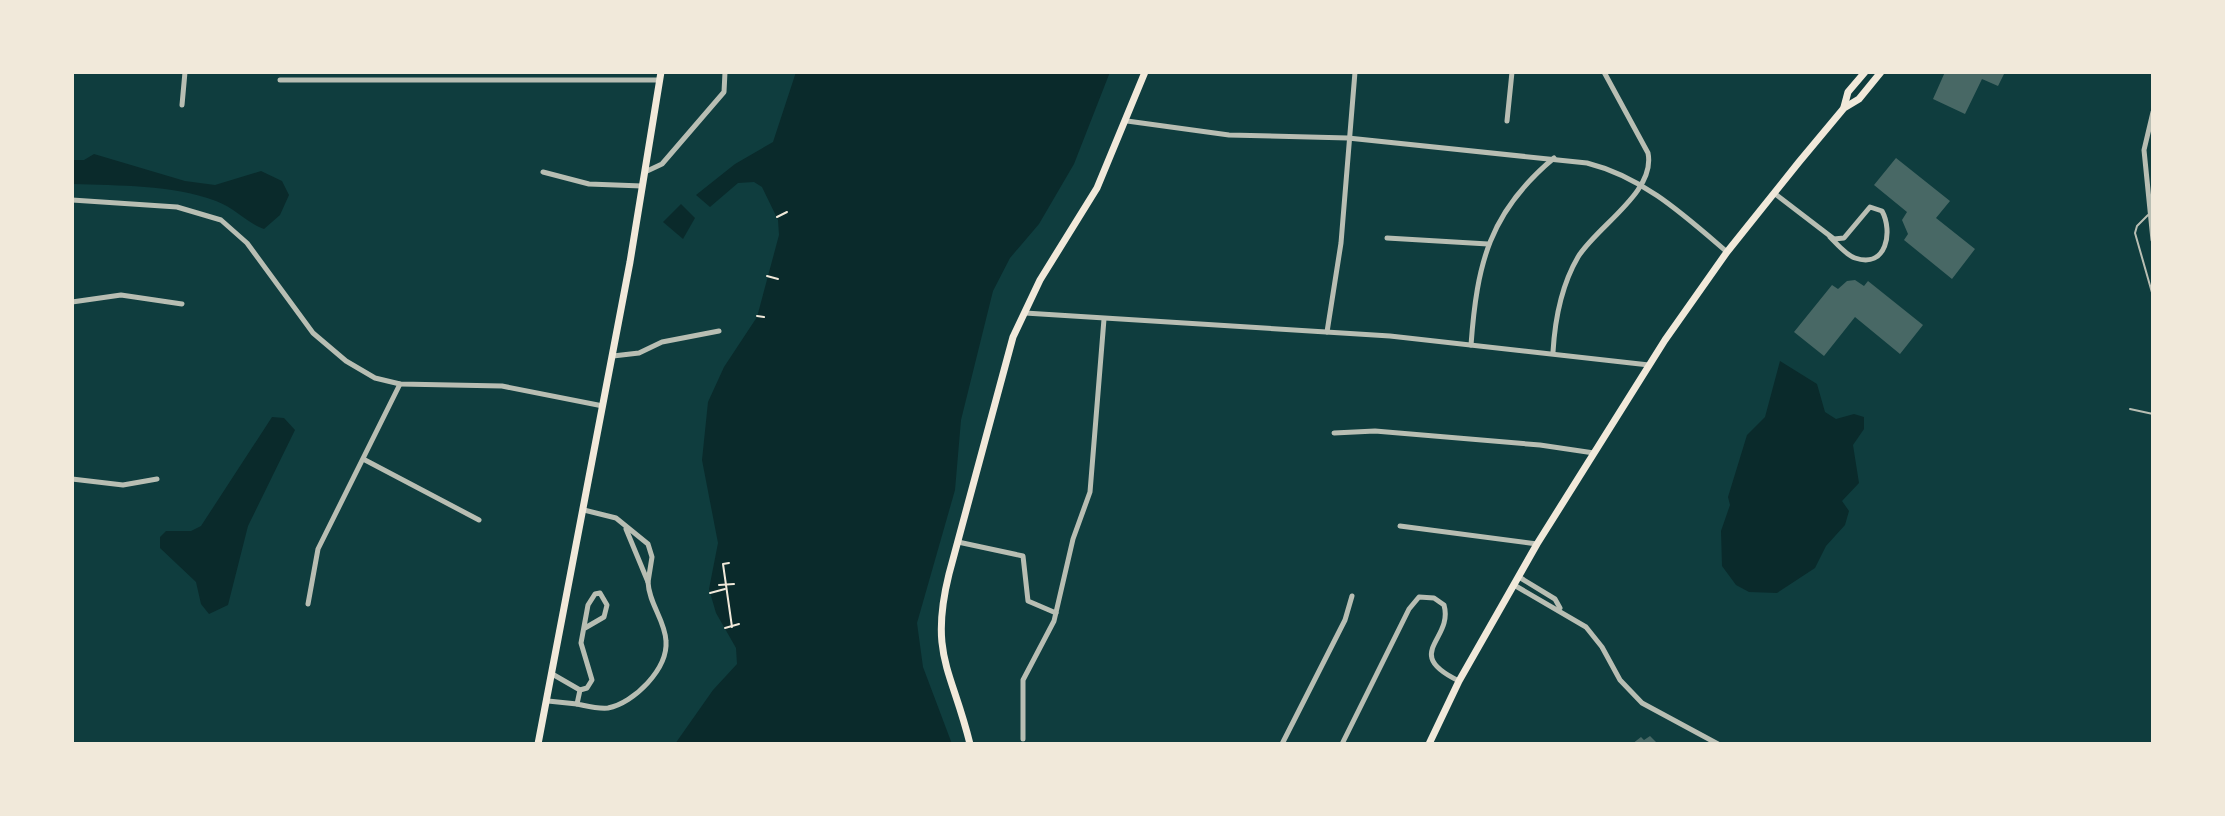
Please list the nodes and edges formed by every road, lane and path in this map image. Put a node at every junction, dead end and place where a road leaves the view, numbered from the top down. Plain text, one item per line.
1 (185, 72) edge
2 (425, 72) edge
3 (725, 72) edge
4 (1145, 72) edge
5 (1355, 72) edge
6 (1512, 72) edge
7 (1604, 72) edge
8 (1865, 72) edge
9 (1881, 72) edge
10 (660, 76) edge
11 (280, 80) dead end
12 (425, 80) junction
13 (182, 105) dead end
14 (1844, 108) junction
15 (2153, 112) edge
16 (1127, 121) junction
17 (1507, 121) dead end
18 (1348, 138) junction
19 (1554, 157) junction
20 (543, 172) dead end
21 (645, 172) junction
22 (1642, 184) junction
23 (643, 186) junction
24 (1774, 193) junction
25 (72, 200) edge
26 (787, 212) dead end
27 (2149, 214) junction
28 (777, 217) dead end
29 (1830, 237) junction
30 (1387, 238) dead end
31 (2153, 240) edge
32 (1488, 244) junction
33 (1727, 252) junction
34 (767, 276) dead end
35 (778, 279) dead end
36 (2153, 296) edge
37 (72, 302) edge
38 (182, 304) dead end
39 (1023, 313) junction
40 (757, 316) dead end
41 (764, 317) dead end
42 (1104, 319) junction
43 (719, 331) dead end
44 (1327, 332) junction
45 (1471, 345) junction
46 (1553, 352) junction
47 (613, 356) junction
48 (1649, 365) junction
49 (400, 384) junction
50 (603, 406) junction
51 (2130, 409) dead end
52 (2153, 414) edge
53 (1334, 433) dead end
54 (1595, 454) junction
55 (365, 460) junction
56 (72, 479) edge
57 (157, 479) dead end
58 (584, 510) junction
59 (479, 520) dead end
60 (1400, 526) dead end
61 (626, 529) junction
62 (958, 542) junction
63 (1537, 544) junction
64 (729, 563) dead end
65 (731, 573) dead end
66 (724, 574) junction
67 (1519, 577) junction
68 (648, 582) junction
69 (734, 584) dead end
70 (719, 585) dead end
71 (1514, 585) junction
72 (726, 586) junction
73 (710, 593) dead end
74 (734, 594) dead end
75 (727, 595) junction
76 (1352, 596) dead end
77 (736, 603) dead end
78 (308, 604) dead end
79 (729, 605) junction
80 (1560, 609) junction
81 (1056, 613) junction
82 (737, 614) dead end
83 (730, 615) junction
84 (739, 624) dead end
85 (732, 626) junction
86 (585, 628) junction
87 (725, 628) dead end
88 (554, 675) junction
89 (1459, 681) junction
90 (580, 690) junction
91 (548, 701) junction
92 (577, 704) junction
93 (1023, 739) dead end
94 (538, 744) edge
95 (970, 744) edge
96 (1282, 744) edge
97 (1342, 744) edge
98 (1429, 744) edge
99 (1718, 744) edge

1 - 13 street
2 - 12 street
3 - 21 street
4 - 16 main road
5 - 18 street
6 - 17 street
7 - 22 street
8 - 14 main road
9 - 14 main road
10 - 12 street
10 - 21 main road
11 - 12 street
14 - 24 main road
15 - 27 street
16 - 18 street
16 - 39 main road
18 - 19 street
18 - 44 street
19 - 22 street
19 - 32 street
20 - 23 street
21 - 23 main road
22 - 33 street
22 - 46 street
23 - 47 main road
24 - 29 street
24 - 33 main road
25 - 49 street
26 - 28 path
27 - 31 street
27 - 36 lane
29 - 29 street
30 - 32 street
32 - 45 street
33 - 48 main road
34 - 35 path
37 - 38 street
39 - 42 street
39 - 62 main road
40 - 41 path
42 - 44 street
42 - 81 street
43 - 47 street
44 - 45 street
45 - 46 street
46 - 48 street
47 - 50 main road
48 - 54 main road
49 - 50 street
49 - 55 street
50 - 58 main road
51 - 52 lane
53 - 54 street
54 - 63 main road
55 - 59 street
55 - 78 street
56 - 57 street
58 - 61 street
58 - 88 main road
60 - 63 street
61 - 68 street
61 - 68 street
62 - 81 street
62 - 95 main road
63 - 67 main road
64 - 66 path
65 - 66 path
66 - 72 path
67 - 71 main road
67 - 80 street
68 - 92 street
69 - 72 path
70 - 72 path
71 - 80 street
71 - 89 main road
72 - 73 path
72 - 75 path
74 - 75 path
75 - 79 path
76 - 96 street
77 - 79 path
79 - 83 path
80 - 99 street
81 - 93 street
82 - 83 path
83 - 85 path
84 - 85 path
85 - 87 path
86 - 86 street
86 - 90 street
88 - 90 street
88 - 91 main road
89 - 97 street
89 - 98 main road
90 - 92 street
91 - 92 street
91 - 94 main road

